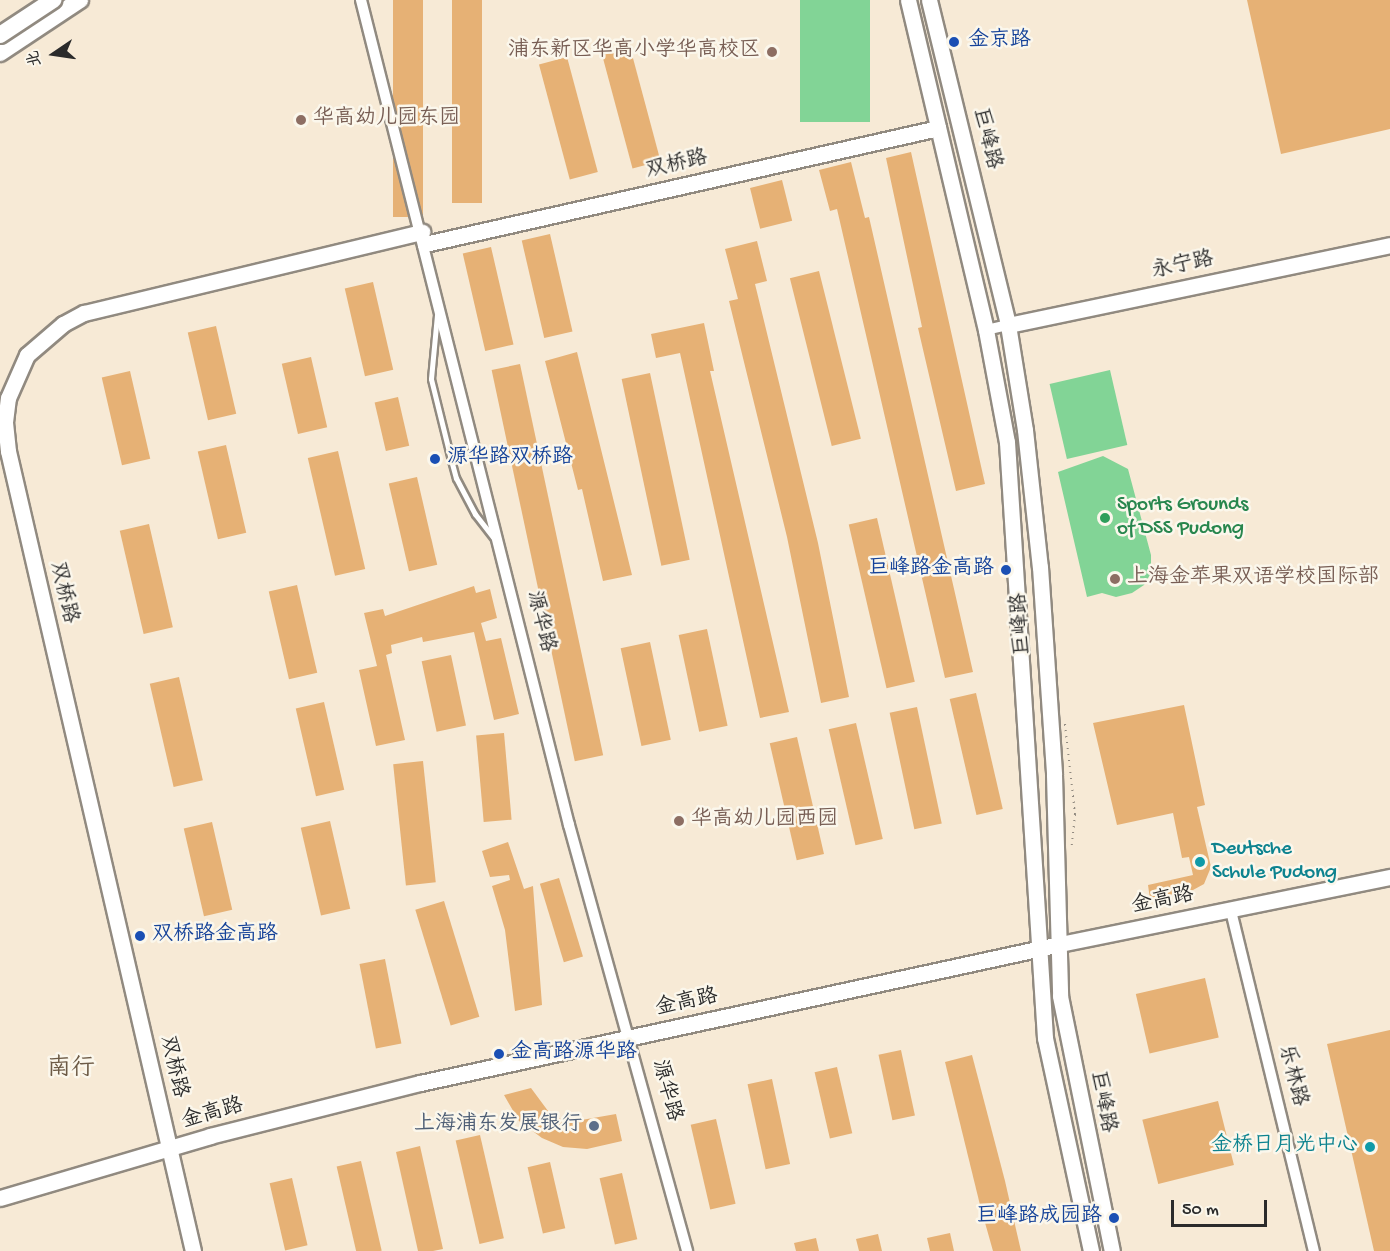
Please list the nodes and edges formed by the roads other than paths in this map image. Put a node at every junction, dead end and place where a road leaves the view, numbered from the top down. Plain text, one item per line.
1 (42, 0) edge
2 (80, 0) edge
3 (361, 0) edge
4 (908, 0) edge
5 (929, 0) edge
6 (51, 5) edge
7 (0, 35) edge
8 (0, 53) edge
9 (938, 128) junction
10 (423, 238) junction
11 (1390, 244) edge
12 (439, 301) junction
13 (1008, 325) junction
14 (986, 330) junction
15 (500, 546) junction
16 (1390, 877) edge
17 (1231, 911) junction
18 (1060, 944) junction
19 (1039, 948) junction
20 (631, 1038) junction
21 (170, 1150) junction
22 (0, 1198) edge
23 (193, 1251) edge
24 (687, 1251) edge
25 (1091, 1251) edge
26 (1112, 1251) edge
27 (1314, 1251) edge

1 - 6 street
2 - 8 main road
3 - 10 street, 源华路
4 - 9 main road, 巨峰路
5 - 13 main road, 巨峰路
6 - 7 main road, bridge
9 - 10 main road, 双桥路
9 - 14 main road, 巨峰路
10 - 12 street, 源华路
10 - 21 main road, 双桥路
11 - 13 main road, 永宁路
12 - 15 street, 源华路
12 - 15 lane
13 - 14 street, 永宁路
13 - 18 main road, 巨峰路
14 - 19 main road, 巨峰路
15 - 20 street, 源华路
16 - 17 main road, 金高路
17 - 18 main road, 金高路
17 - 27 street, 乐林路
18 - 19 main road, 金高路
18 - 26 main road, 巨峰路
19 - 20 main road, 金高路
19 - 25 main road, 巨峰路
20 - 21 main road, 金高路
20 - 24 street, 源华路
21 - 22 main road, 金高路
21 - 23 main road, 双桥路

